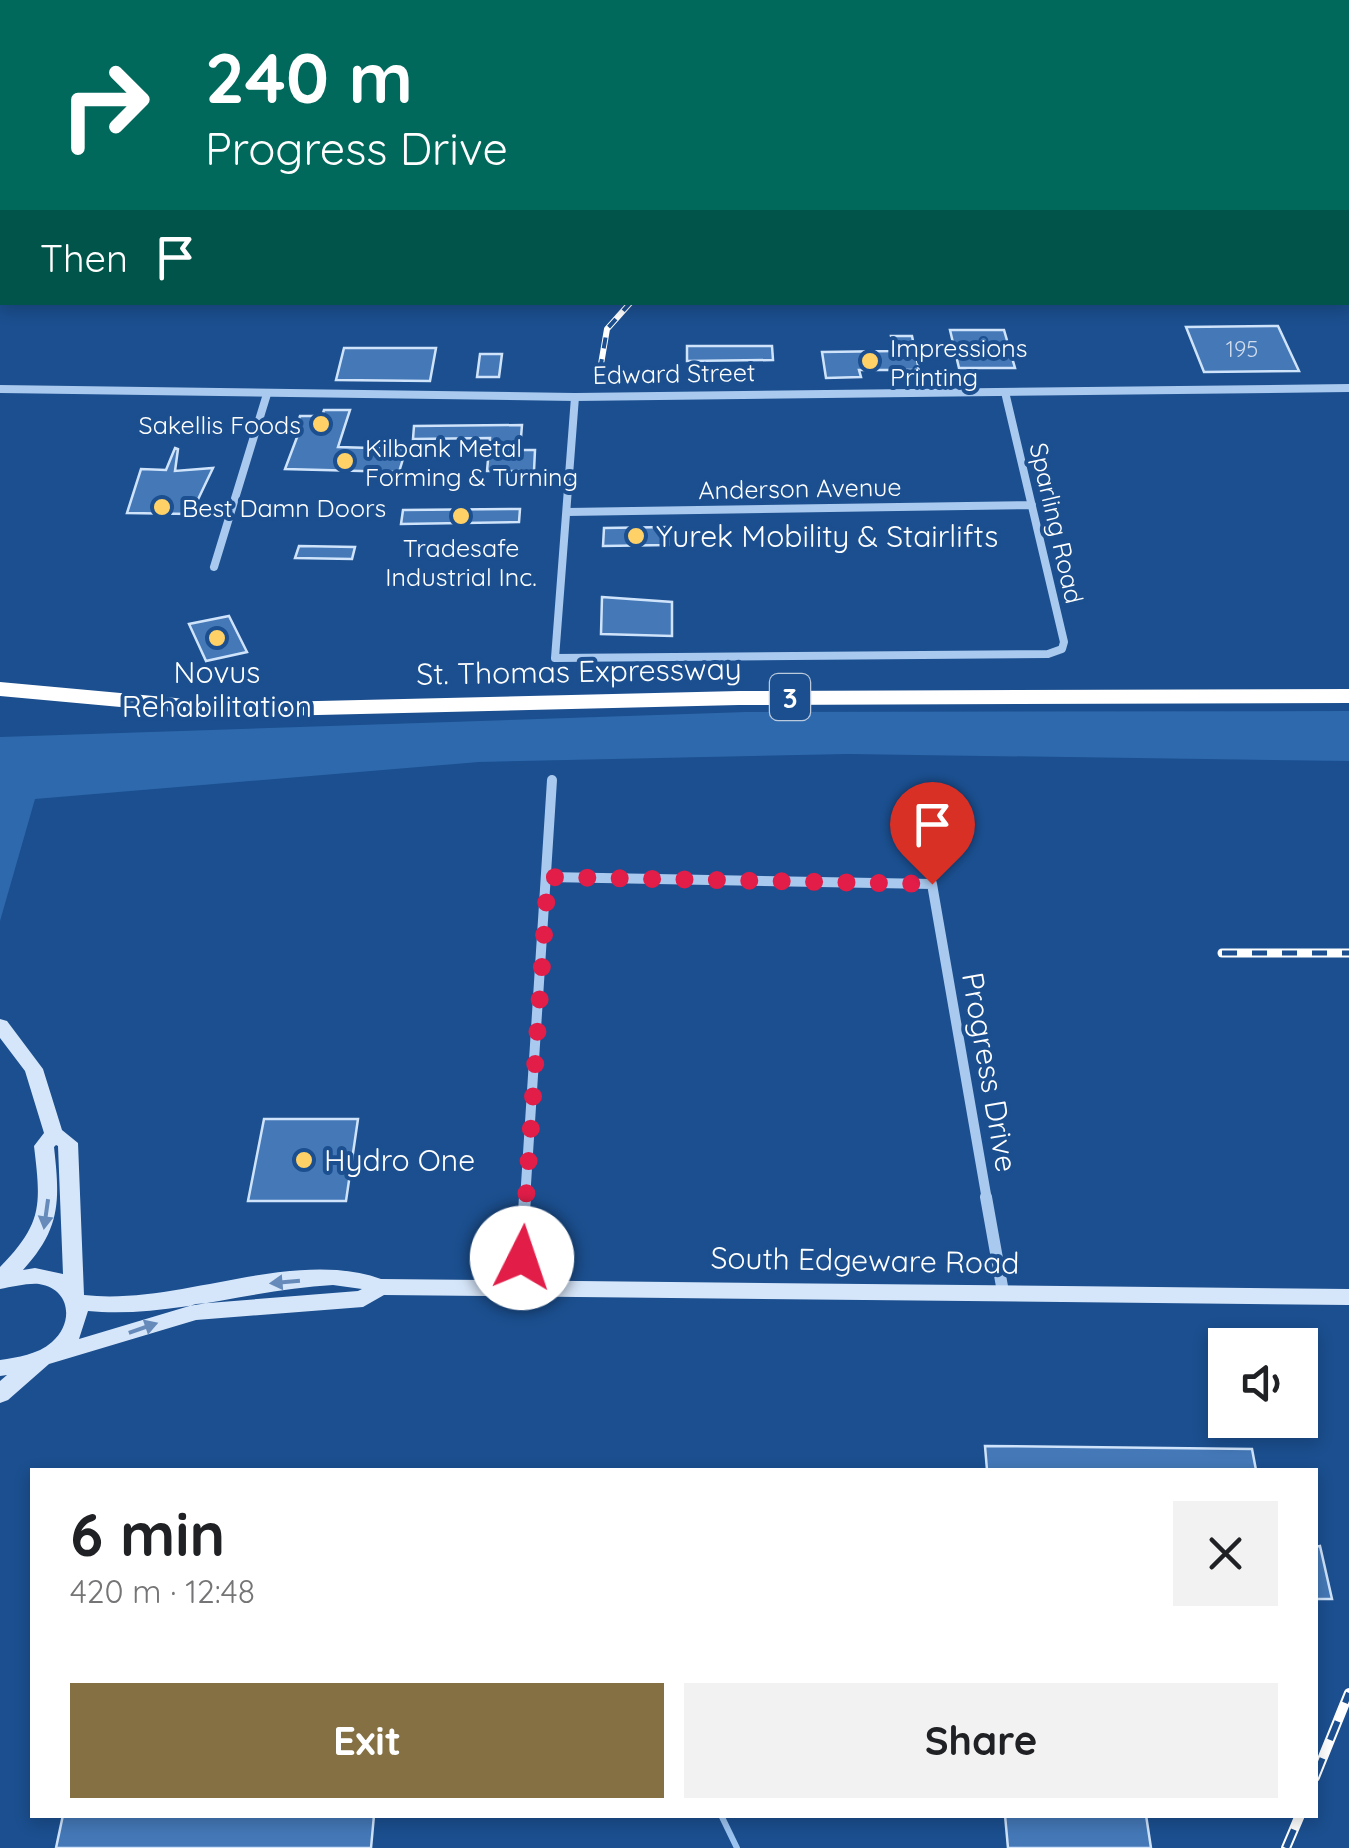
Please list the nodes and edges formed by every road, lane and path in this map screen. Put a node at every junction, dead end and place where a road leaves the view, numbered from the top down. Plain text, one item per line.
1 (0, 388) edge
2 (1349, 388) edge
3 (1005, 392) junction
4 (268, 394) junction
5 (575, 397) junction
6 (1032, 505) junction
7 (568, 512) junction
8 (214, 567) dead end
9 (0, 689) edge
10 (1349, 696) edge
11 (0, 706) edge
12 (230, 710) junction
13 (552, 780) dead end
14 (548, 877) junction
15 (0, 1025) edge
16 (54, 1134) junction
17 (0, 1280) edge
18 (519, 1285) junction
19 (380, 1287) junction
20 (1004, 1292) junction
21 (77, 1297) junction
22 (1349, 1297) edge
23 (43, 1359) junction
24 (0, 1368) edge
25 (0, 1394) edge

1 - 4 street, Edward Street
2 - 3 street, Edward Street
3 - 5 street, Edward Street
3 - 6 street, Sparling Road
4 - 5 street, Edward Street
4 - 8 street
5 - 7 street
6 - 7 street, Anderson Avenue
6 - 7 street, Sparling Road
9 - 12 highway, St. Thomas Expressway / 3
10 - 12 highway, St. Thomas Expressway / 3
11 - 12 highway, St. Thomas Expressway / 3
13 - 14 street
14 - 18 street
14 - 20 street, Progress Drive
15 - 16 main road
16 -> 17 main road
16 - 21 main road
17 - 21 main road, South Edgeware Road
18 - 19 main road, South Edgeware Road
18 - 20 main road, South Edgeware Road
19 -> 21 main road, South Edgeware Road
23 -> 19 main road, South Edgeware Road
20 - 22 main road, South Edgeware Road
21 - 23 main road
23 - 24 main road, South Edgeware Road
23 - 25 main road

